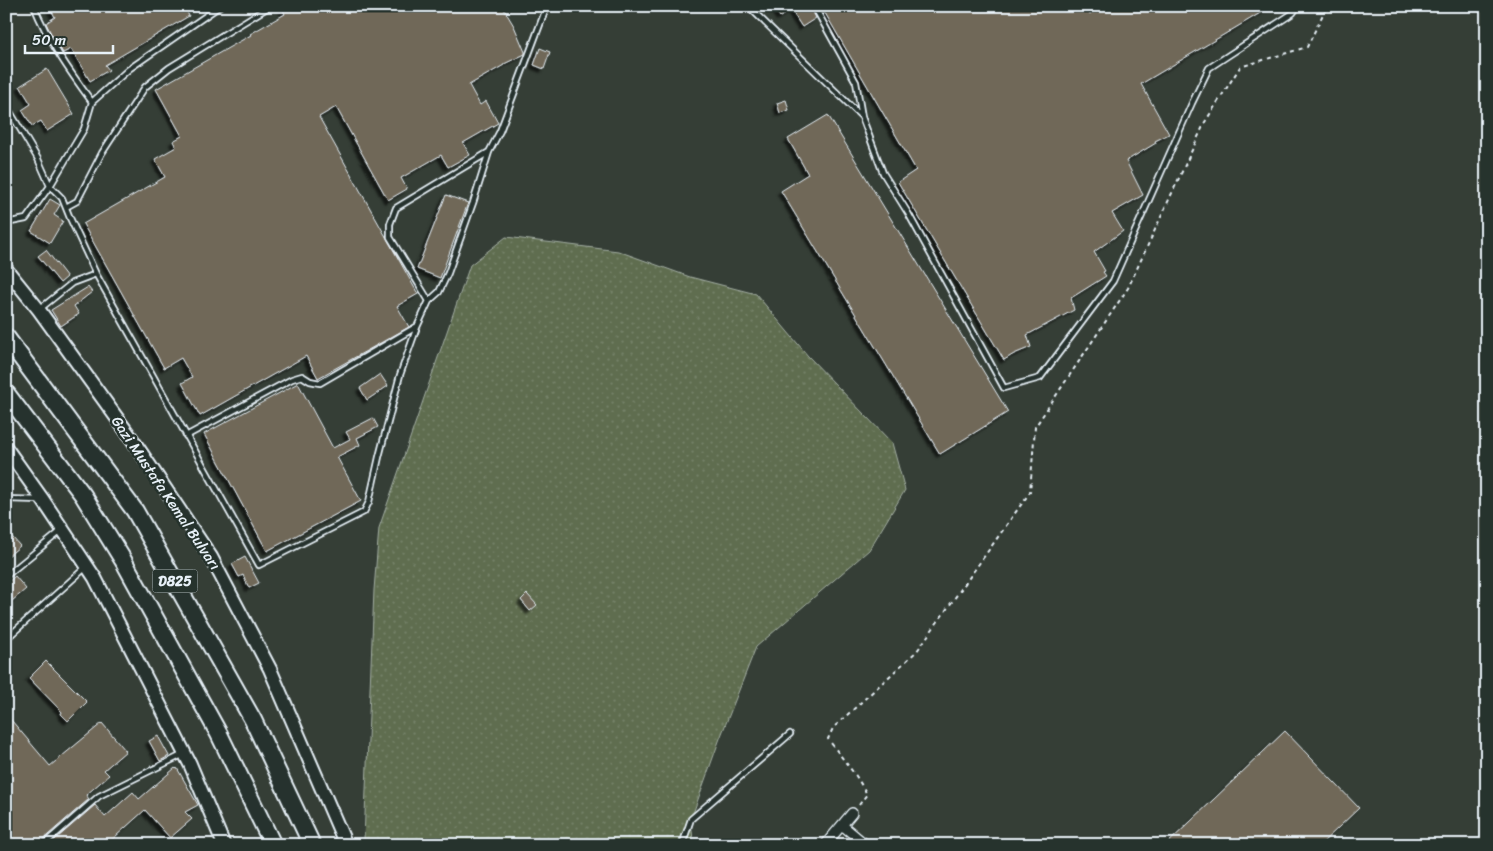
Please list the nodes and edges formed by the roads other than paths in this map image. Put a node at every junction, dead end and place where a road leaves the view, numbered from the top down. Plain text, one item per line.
1 (34, 6) edge
2 (220, 6) edge
3 (270, 6) edge
4 (547, 6) edge
5 (748, 6) edge
6 (814, 6) edge
7 (1298, 6) edge
8 (92, 102) junction
9 (6, 105) edge
10 (862, 117) junction
11 (489, 152) junction
12 (50, 186) junction
13 (66, 207) junction
14 (6, 223) edge
15 (6, 269) edge
16 (96, 274) junction
17 (429, 300) junction
18 (38, 310) junction
19 (417, 327) junction
20 (6, 337) edge
21 (6, 392) edge
22 (186, 436) junction
23 (6, 448) edge
24 (6, 499) edge
25 (44, 500) junction
26 (63, 530) junction
27 (87, 566) junction
28 (6, 576) edge
29 (6, 639) edge
30 (790, 734) dead end
31 (185, 754) junction
32 (852, 813) road end
33 (842, 825) junction
34 (43, 845) edge
35 (224, 845) edge
36 (273, 845) edge
37 (312, 845) edge
38 (346, 845) edge
39 (682, 845) edge
40 (825, 845) edge
41 (866, 845) edge

1 - 8 lane
2 - 8 lane
3 - 13 lane
4 - 11 lane
5 - 10 lane
6 - 10 lane
7 - 10 lane
8 - 12 lane
9 - 12 lane
11 - 17 lane
11 - 17 lane
12 - 13 lane
12 - 14 lane
13 - 16 lane
15 - 18 street, Gazi Mustafa Kemal Bulvarı
16 - 18 lane
16 - 22 lane
17 - 19 lane
18 - 38 street, Gazi Mustafa Kemal Bulvarı
19 - 22 lane
19 - 22 lane
20 - 37 highway, D825
21 - 36 highway, D825
23 - 25 street
24 - 25 lane
25 - 26 street
26 - 27 street
26 - 28 lane
27 - 29 lane
27 - 31 street
30 - 39 lane
31 - 34 lane
31 - 35 street
32 - 33 street
33 - 40 street
33 - 41 street

